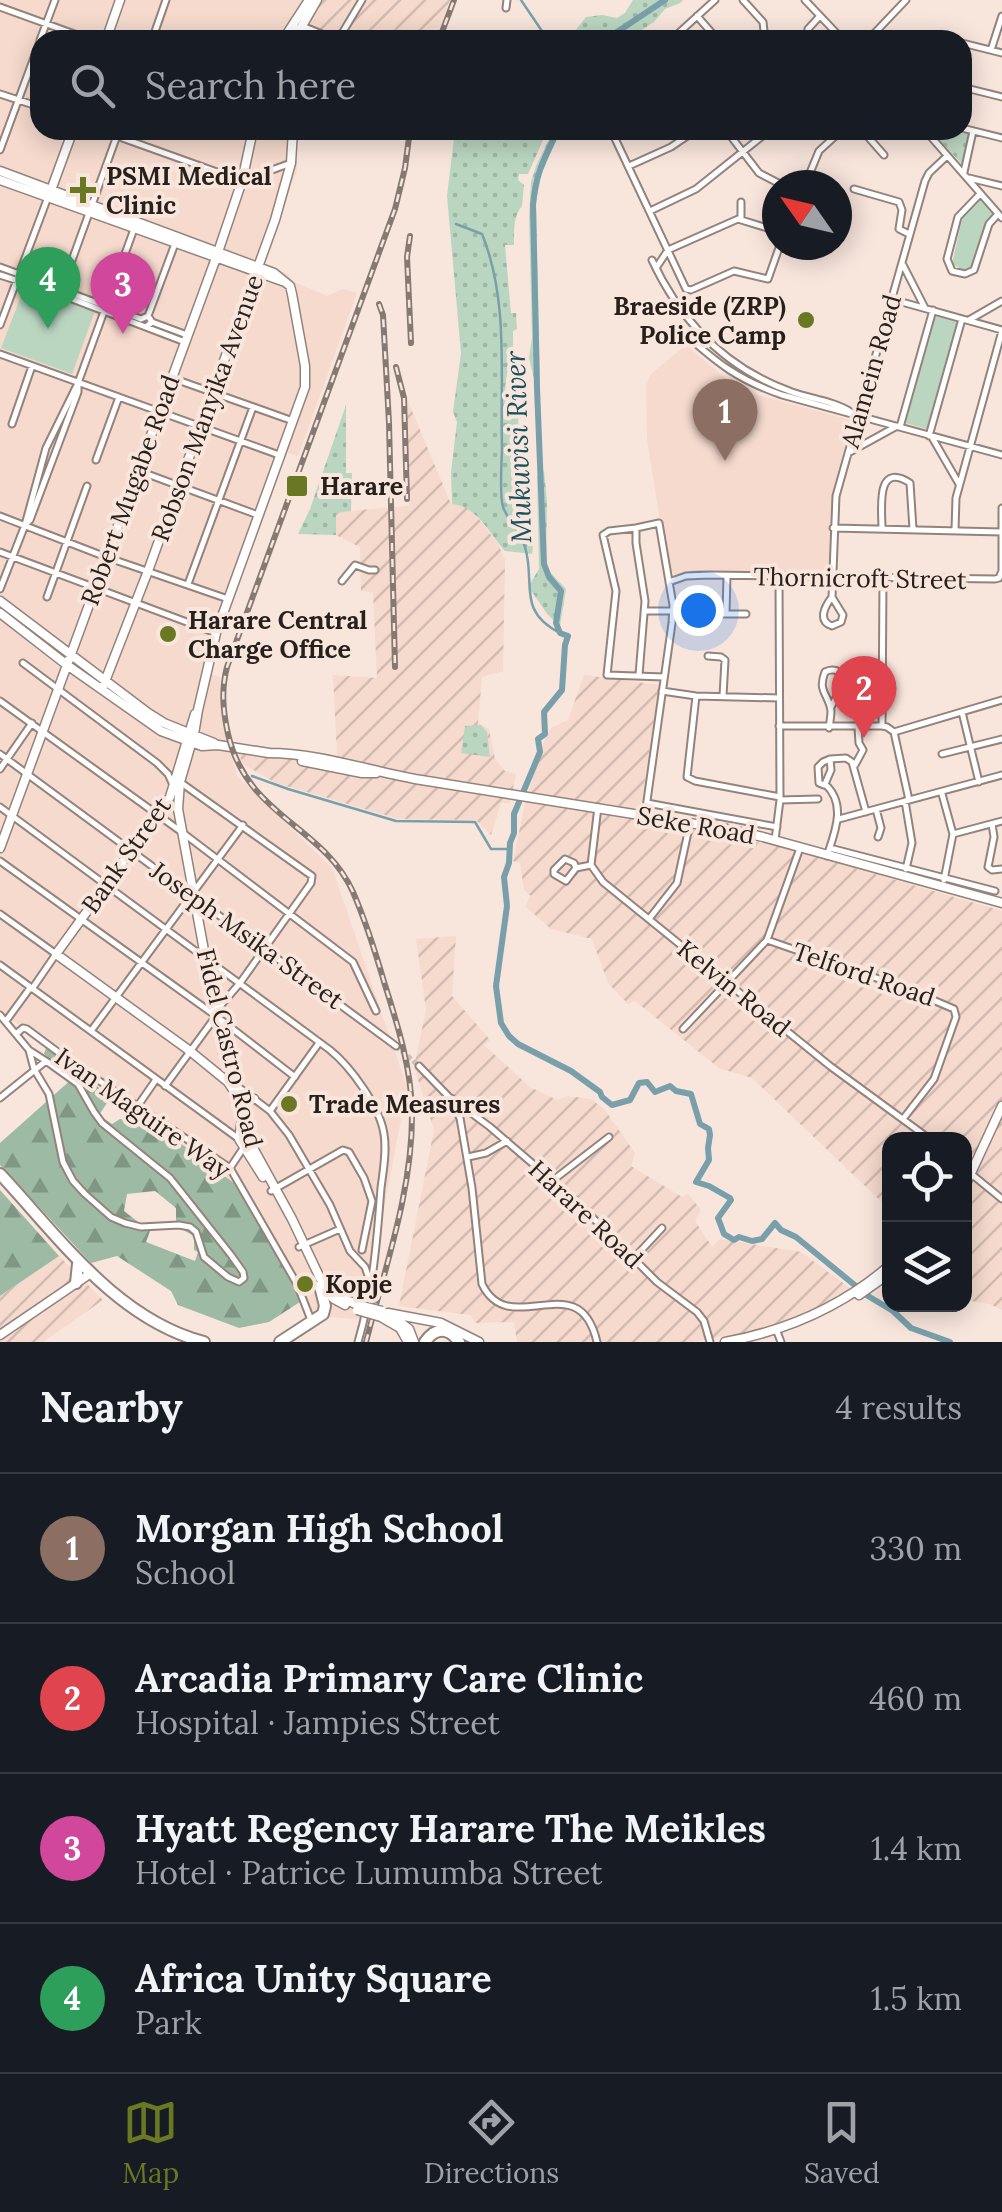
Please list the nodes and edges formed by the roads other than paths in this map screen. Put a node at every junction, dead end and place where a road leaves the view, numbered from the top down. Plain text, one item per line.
1 (55, 0) edge
2 (166, 0) edge
3 (301, 0) edge
4 (309, 0) edge
5 (317, 0) edge
6 (362, 0) edge
7 (507, 0) edge
8 (715, 0) edge
9 (743, 0) edge
10 (805, 0) edge
11 (906, 0) edge
12 (119, 1) edge
13 (0, 7) edge
14 (506, 8) dead end
15 (697, 16) junction
16 (820, 16) junction
17 (1002, 16) edge
18 (296, 17) junction
19 (46, 24) junction
20 (302, 26) junction
21 (44, 30) edge
22 (63, 30) edge
23 (109, 30) edge
24 (156, 30) edge
25 (288, 30) edge
26 (295, 30) edge
27 (301, 30) edge
28 (312, 30) edge
29 (344, 30) edge
30 (682, 30) edge
31 (709, 30) edge
32 (764, 30) edge
33 (808, 30) edge
34 (833, 30) edge
35 (878, 30) edge
36 (972, 45) edge
37 (991, 50) junction
38 (1002, 53) edge
39 (30, 68) edge
40 (972, 89) edge
41 (0, 94) edge
42 (1002, 96) edge
43 (18, 100) junction
44 (30, 104) edge
45 (973, 131) joint
46 (972, 137) edge
47 (1002, 138) edge
48 (70, 140) edge
49 (115, 140) edge
50 (136, 140) edge
51 (251, 140) edge
52 (292, 140) edge
53 (617, 140) edge
54 (681, 140) edge
55 (735, 140) edge
56 (758, 140) edge
57 (832, 140) edge
58 (870, 140) edge
59 (933, 140) edge
60 (971, 140) edge
61 (0, 150) edge
62 (744, 151) junction
63 (884, 156) dead end
64 (947, 156) junction
65 (291, 163) junction
66 (629, 166) junction
67 (811, 170) edge
68 (0, 171) edge
69 (762, 175) edge
70 (965, 176) junction
71 (0, 180) edge
72 (242, 181) junction
73 (1002, 186) edge
74 (854, 189) dead end
75 (50, 193) junction
76 (980, 194) junction
77 (741, 202) dead end
78 (91, 208) junction
79 (650, 211) junction
80 (1000, 216) edge
81 (741, 218) junction
82 (136, 225) junction
83 (762, 226) edge
84 (910, 234) junction
85 (176, 240) junction
86 (668, 250) junction
87 (217, 254) junction
88 (652, 260) dead end
89 (775, 260) edge
90 (901, 262) junction
91 (656, 268) junction
92 (256, 270) junction
93 (0, 271) edge
94 (19, 277) junction
95 (62, 288) junction
96 (891, 299) junction
97 (1002, 301) edge
98 (104, 308) junction
99 (929, 309) junction
100 (147, 319) junction
101 (965, 319) junction
102 (0, 325) edge
103 (144, 327) junction
104 (1002, 331) edge
105 (685, 334) dead end
106 (186, 338) junction
107 (0, 354) edge
108 (32, 366) junction
109 (172, 378) junction
110 (78, 382) junction
111 (212, 392) junction
112 (120, 397) junction
113 (254, 407) junction
114 (160, 411) junction
115 (858, 416) junction
116 (293, 421) junction
117 (12, 424) dead end
118 (200, 426) junction
119 (898, 427) junction
120 (931, 436) junction
121 (241, 441) junction
122 (970, 447) junction
123 (848, 453) junction
124 (280, 455) junction
125 (1002, 456) edge
126 (96, 460) dead end
127 (138, 471) junction
128 (960, 484) junction
129 (88, 486) dead end
130 (178, 486) junction
131 (219, 501) junction
132 (1002, 508) edge
133 (258, 515) junction
134 (0, 516) edge
135 (25, 525) junction
136 (636, 528) junction
137 (833, 528) junction
138 (882, 529) junction
139 (913, 529) junction
140 (955, 530) junction
141 (1002, 532) edge
142 (67, 541) junction
143 (0, 552) edge
144 (14, 556) junction
145 (106, 557) junction
146 (375, 570) dead end
147 (148, 571) junction
148 (56, 572) junction
149 (726, 576) junction
150 (834, 576) junction
151 (779, 578) junction
152 (883, 578) junction
153 (342, 581) dead end
154 (669, 582) junction
155 (188, 584) junction
156 (95, 586) junction
157 (0, 589) edge
158 (47, 597) dead end
159 (832, 597) junction
160 (228, 598) junction
161 (0, 601) edge
162 (136, 602) junction
163 (645, 610) junction
164 (673, 611) junction
165 (726, 612) junction
166 (0, 614) edge
167 (707, 614) dead end
168 (746, 614) dead end
169 (216, 634) junction
170 (708, 656) dead end
171 (68, 660) junction
172 (23, 662) dead end
173 (639, 674) junction
174 (664, 677) junction
175 (104, 686) junction
176 (58, 689) junction
177 (662, 691) junction
178 (696, 696) junction
179 (724, 696) junction
180 (779, 698) junction
181 (0, 700) edge
182 (1002, 700) edge
183 (831, 707) junction
184 (198, 710) junction
185 (962, 712) junction
186 (32, 724) junction
187 (170, 725) junction
188 (779, 726) junction
189 (882, 726) junction
190 (858, 727) junction
191 (830, 728) junction
192 (42, 731) junction
193 (161, 731) junction
194 (894, 732) junction
195 (1002, 739) edge
196 (191, 743) junction
197 (971, 747) junction
198 (0, 754) edge
199 (942, 754) dead end
200 (7, 759) junction
201 (830, 759) junction
202 (158, 763) junction
203 (854, 768) junction
204 (0, 770) edge
205 (28, 774) junction
206 (1002, 776) edge
207 (979, 782) junction
208 (177, 783) junction
209 (825, 784) junction
210 (942, 792) junction
211 (780, 798) junction
212 (818, 799) dead end
213 (907, 801) junction
214 (647, 803) junction
215 (0, 807) edge
216 (598, 807) junction
217 (876, 809) junction
218 (866, 812) junction
219 (158, 815) junction
220 (645, 815) junction
221 (12, 816) junction
222 (839, 819) junction
223 (1002, 821) edge
224 (690, 823) junction
225 (992, 824) junction
226 (242, 825) junction
227 (778, 828) junction
228 (183, 833) junction
229 (953, 834) junction
230 (878, 837) dead end
231 (776, 840) junction
232 (0, 848) edge
233 (800, 848) junction
234 (132, 850) junction
235 (828, 852) junction
236 (0, 860) edge
237 (218, 860) junction
238 (590, 865) junction
239 (576, 868) junction
240 (906, 869) junction
241 (1002, 869) edge
242 (106, 884) junction
243 (943, 884) junction
244 (995, 891) dead end
245 (193, 895) junction
246 (1002, 902) edge
247 (289, 913) junction
248 (0, 914) edge
249 (649, 919) junction
250 (81, 920) junction
251 (168, 929) junction
252 (767, 940) junction
253 (64, 944) junction
254 (264, 948) junction
255 (56, 954) junction
256 (206, 957) junction
257 (141, 964) junction
258 (0, 966) edge
259 (74, 966) junction
260 (240, 983) junction
261 (726, 983) junction
262 (31, 988) junction
263 (117, 998) junction
264 (376, 1011) dead end
265 (216, 1014) junction
266 (0, 1015) edge
267 (6, 1021) junction
268 (683, 1030) dead end
269 (91, 1031) junction
270 (16, 1034) junction
271 (320, 1042) junction
272 (396, 1046) tunnel mouth
273 (29, 1050) junction
274 (190, 1051) junction
275 (46, 1061) junction
276 (228, 1062) junction
277 (419, 1066) tunnel mouth
278 (34, 1070) junction
279 (218, 1074) junction
280 (295, 1077) junction
281 (156, 1080) junction
282 (232, 1084) junction
283 (164, 1086) junction
284 (448, 1096) junction
285 (0, 1098) edge
286 (254, 1099) junction
287 (137, 1106) junction
288 (1002, 1106) edge
289 (242, 1110) junction
290 (270, 1111) junction
291 (902, 1119) junction
292 (920, 1132) edge
293 (241, 1137) junction
294 (609, 1137) dead end
295 (506, 1141) junction
296 (468, 1158) junction
297 (972, 1165) edge
298 (230, 1168) junction
299 (310, 1169) junction
300 (972, 1173) edge
301 (0, 1177) edge
302 (552, 1180) junction
303 (273, 1190) junction
304 (1002, 1199) edge
305 (662, 1228) dead end
306 (340, 1229) junction
307 (301, 1246) junction
308 (349, 1248) junction
309 (362, 1250) junction
310 (376, 1252) junction
311 (634, 1258) junction
312 (882, 1275) edge
313 (86, 1279) junction
314 (320, 1286) joint
315 (372, 1286) junction
316 (329, 1300) junction
317 (358, 1308) junction
318 (384, 1314) junction
319 (312, 1322) junction
320 (0, 1335) edge
321 (778, 1335) edge
322 (169, 1338) edge
323 (184, 1340) edge
324 (204, 1342) edge
325 (280, 1342) edge
326 (358, 1342) edge
327 (411, 1342) edge
328 (425, 1342) edge
329 (459, 1342) edge
330 (479, 1342) edge
331 (597, 1342) edge
332 (710, 1342) edge
333 (724, 1342) edge
334 (750, 1342) edge

1 - 19 street
2 - 24 street
3 - 18 main road
4 - 18 main road
5 - 20 main road
6 - 29 street
7 - 14 street
8 - 15 street
9 - 32 street
10 - 16 street
11 - 35 street
12 - 23 main road
13 - 19 street
15 - 30 street
15 - 31 street
16 - 33 street
16 - 34 street
17 - 37 street
18 - 25 main road
19 - 21 street
19 - 22 street
20 - 26 street
20 - 27 main road
20 - 28 street
36 - 37 street
37 - 38 street
39 - 43 street
40 - 42 street
41 - 43 street
43 - 44 street
43 - 61 street
45 - 46 street
45 - 47 street
48 - 75 main road
49 - 78 street
50 - 72 street
51 - 72 main road, Robert Mugabe Road
52 - 65 main road, Robson Manyika Avenue
53 - 66 street
54 - 66 street
55 - 62 street
56 - 62 street
57 - 67 street
58 - 63 street
59 - 64 street
60 - 70 street
62 - 69 street
62 - 79 street
64 - 70 street
64 - 84 street, Alamein Road
65 - 72 street
65 - 92 main road, Robson Manyika Avenue
66 - 79 street
68 - 75 main road
70 - 73 street
70 - 76 street
71 - 75 main road
72 - 87 main road, Robert Mugabe Road
74 - 84 street
75 - 78 main road
75 - 94 street
76 - 80 street
76 - 80 street
77 - 81 street
78 - 82 main road
78 - 95 street
79 - 86 street
81 - 83 street
81 - 86 street
82 - 85 main road
82 - 98 street
84 - 90 street, Alamein Road
85 - 87 main road
85 - 100 street
86 - 89 street
86 - 91 street
87 - 92 main road
87 - 106 main road, Robert Mugabe Road
88 - 91 street
90 - 96 street, Alamein Road
90 - 99 street
91 - 115 street
92 - 111 main road, Robson Manyika Avenue
92 - 116 main road, Bank Street
93 - 94 street
94 - 95 street
94 - 98 street
94 - 102 street
95 - 98 street
96 - 99 street
96 - 115 street, Alamein Road
97 - 101 street
98 - 100 street
98 - 103 street
98 - 110 street
99 - 101 street
99 - 119 street
100 - 103 street
100 - 106 street
101 - 104 street
101 - 120 street
103 - 106 street
104 - 122 street
105 - 115 street
106 - 109 main road, Robert Mugabe Road
107 - 108 street
108 - 110 street
108 - 117 street
109 - 111 street
109 - 114 main road, Robert Mugabe Road
110 - 112 street
110 - 135 street
110 - 135 street
111 - 113 street
111 - 118 main road, Robson Manyika Avenue
112 - 114 street
112 - 126 street
113 - 116 street
113 - 121 street
114 - 118 street
114 - 127 main road, Robert Mugabe Road
115 - 119 street
115 - 123 street, Alamein Road
116 - 124 main road, Bank Street
118 - 121 street
118 - 130 main road, Robson Manyika Avenue
119 - 120 street
119 - 123 street
120 - 122 street
120 - 128 street
121 - 124 street
121 - 131 street
122 - 125 street
122 - 128 street
123 - 137 street, Alamein Road
124 - 133 main road, Bank Street
127 - 130 street
127 - 145 main road, Robert Mugabe Road
128 - 140 street
129 - 142 street
130 - 131 street
130 - 147 main road, Robson Manyika Avenue
131 - 133 street
131 - 155 street
132 - 141 street
133 - 160 main road, Bank Street
134 - 135 street
135 - 142 street
135 - 144 street
136 - 154 street
136 - 163 street
136 - 173 street
137 - 138 street
137 - 150 street, Alamein Road
138 - 139 street
138 - 139 street
139 - 140 street
140 - 141 street
141 - 152 street, Thornicroft Street
142 - 145 street
142 - 148 street
143 - 144 street
144 - 148 street
144 - 157 street
145 - 147 street
145 - 156 main road, Robert Mugabe Road
146 - 153 street
147 - 155 street
147 - 162 main road, Robson Manyika Avenue
148 - 156 street
148 - 158 street
149 - 151 street, Thornicroft Street
149 - 154 street, Thornicroft Street
149 - 165 street
150 - 151 street, Thornicroft Street
150 - 152 street, Thornicroft Street
150 - 159 street, Alamein Road
151 - 180 street
152 - 189 street
154 - 164 street
155 - 160 street
156 - 162 street
156 - 171 main road, Robert Mugabe Road
159 - 159 street, Alamein Road
160 - 169 main road, Bank Street
161 - 171 main road
162 - 169 street
162 - 175 main road, Robson Manyika Avenue
163 - 164 street
163 - 173 street
164 - 174 street
165 - 167 street
165 - 168 street
166 - 171 main road
169 - 184 main road, Bank Street
170 - 179 street
171 - 175 main road
171 - 176 main road, Robert Mugabe Road
172 - 176 street
173 - 174 street
174 - 177 street
175 - 187 main road
175 - 193 main road
176 - 192 main road, Robert Mugabe Road
176 - 202 street
177 - 178 street
177 - 214 street
178 - 179 street
178 - 211 street
179 - 180 street
180 - 188 street
181 - 186 street
182 - 185 street
183 - 183 street
183 - 191 street
184 - 187 main road
184 - 196 main road, Bank Street
185 - 194 street
185 - 197 street
186 - 192 street
186 - 200 street
187 - 196 main road
188 - 191 street
188 - 211 street
189 - 190 street
189 - 194 street
190 - 191 street
190 - 203 street
192 - 205 main road, Robert Mugabe Road
192 - 219 street
193 - 196 main road
193 - 196 main road
194 - 213 street
195 - 197 street
196 - 202 street
196 - 208 main road, Bank Street
196 - 216 main road, Seke Road
197 - 199 street
197 - 207 street
198 - 200 street, Joseph Msika Street
200 - 204 street
200 - 205 street, Joseph Msika Street
201 - 203 street
201 - 209 street
201 - 209 street
202 - 208 street
203 - 218 street
205 - 221 main road, Robert Mugabe Road
205 - 234 street, Joseph Msika Street
206 - 207 street
207 - 210 street
208 - 219 main road, Bank Street
208 - 226 street
208 - 228 main road, Fidel Castro Road
209 - 222 street
210 - 213 street
210 - 229 street
211 - 212 street
211 - 227 street
213 - 217 street
213 - 240 street
214 - 220 street
214 - 227 street
215 - 221 street
216 - 220 main road, Seke Road
216 - 238 street
217 - 218 street
217 - 230 street
218 - 222 street
219 - 228 street
219 - 234 main road, Bank Street
220 - 224 main road, Seke Road
221 - 232 main road, Robert Mugabe Road
221 - 242 street
222 - 235 street
223 - 225 street
224 - 231 main road, Seke Road
224 - 249 street
225 - 229 street
225 - 241 street
226 - 237 street
226 - 247 street
227 - 231 street
228 - 237 street
228 - 245 main road, Fidel Castro Road
229 - 243 street
231 - 233 main road, Seke Road
233 - 235 main road, Seke Road
233 - 252 street
234 - 242 main road, Bank Street
234 - 245 street, Joseph Msika Street
235 - 240 street
235 - 243 main road, Seke Road
236 - 250 street
237 - 245 street
237 - 247 street
238 - 239 street
238 - 249 street, Kelvin Road
239 - 239 street
240 - 243 street
242 - 250 main road, Bank Street
242 - 251 street
243 - 244 street
243 - 246 main road, Seke Road
245 - 251 street
245 - 254 street, Joseph Msika Street
245 - 256 main road, Fidel Castro Road
247 - 254 street
247 - 264 street
248 - 255 street
249 - 261 street, Kelvin Road
250 - 253 main road, Bank Street
250 - 257 street
251 - 256 street
251 - 257 street
252 - 261 street
252 - 291 street, Telford Road
253 - 255 main road, Bank Street
253 - 259 main road
254 - 260 street
254 - 272 street, Joseph Msika Street
255 - 259 main road
255 - 262 street, Bank Street
256 - 260 street
256 - 265 main road, Fidel Castro Road
257 - 263 street
257 - 265 street
258 - 262 street
259 - 263 main road
260 - 265 street
260 - 271 street
261 - 268 street
261 - 291 street, Kelvin Road
262 - 267 street, Bank Street
262 - 269 street
263 - 269 street
263 - 274 main road
265 - 274 street
265 - 276 main road, Fidel Castro Road
265 - 280 street
266 - 267 street
267 - 270 street
269 - 281 street
270 - 273 street
270 - 287 street, Ivan Maguire Way
271 - 280 street
271 - 310 street
273 - 275 street
273 - 278 street
274 - 279 main road
274 - 283 street
275 - 278 street
275 - 278 street
276 - 279 main road
276 - 282 main road, Fidel Castro Road
277 - 284 street
278 - 285 street
279 - 282 main road
280 - 290 street
281 - 283 street
281 - 287 street
282 - 286 street
282 - 289 main road, Fidel Castro Road
282 - 293 main road, Fidel Castro Road
283 - 293 street
284 - 295 street, Harare Road
284 - 296 street
286 - 289 main road
286 - 290 street
287 - 298 street, Ivan Maguire Way
288 - 297 main road
289 - 293 main road, Fidel Castro Road
290 - 299 street
291 - 292 street, Kelvin Road
293 - 298 street
293 - 303 main road, Fidel Castro Road
294 - 302 street
295 - 296 street
295 - 302 street, Harare Road
296 - 331 street
298 - 319 street, Ivan Maguire Way
299 - 303 street
299 - 306 street
299 - 309 street
300 - 304 street
301 - 313 highway
301 - 313 highway
302 - 311 street, Harare Road
303 - 307 main road, Fidel Castro Road
305 - 311 street
306 - 307 street
306 - 308 street
307 - 314 main road, Fidel Castro Road
307 - 317 main road, Fidel Castro Road
308 - 309 street
308 - 315 street
309 - 310 street
310 - 315 street
311 - 332 street, Harare Road
312 - 321 main road
313 - 320 main road
313 - 322 highway
313 - 323 highway
314 - 316 highway
315 - 326 street
316 - 317 main road, Fidel Castro Road
316 - 319 highway
317 - 318 main road, Fidel Castro Road, bridge
318 - 327 main road
318 - 330 main road, Fidel Castro Road
319 - 325 highway
321 - 333 main road
321 - 334 main road
322 - 323 highway
323 - 324 highway
328 - 329 highway

